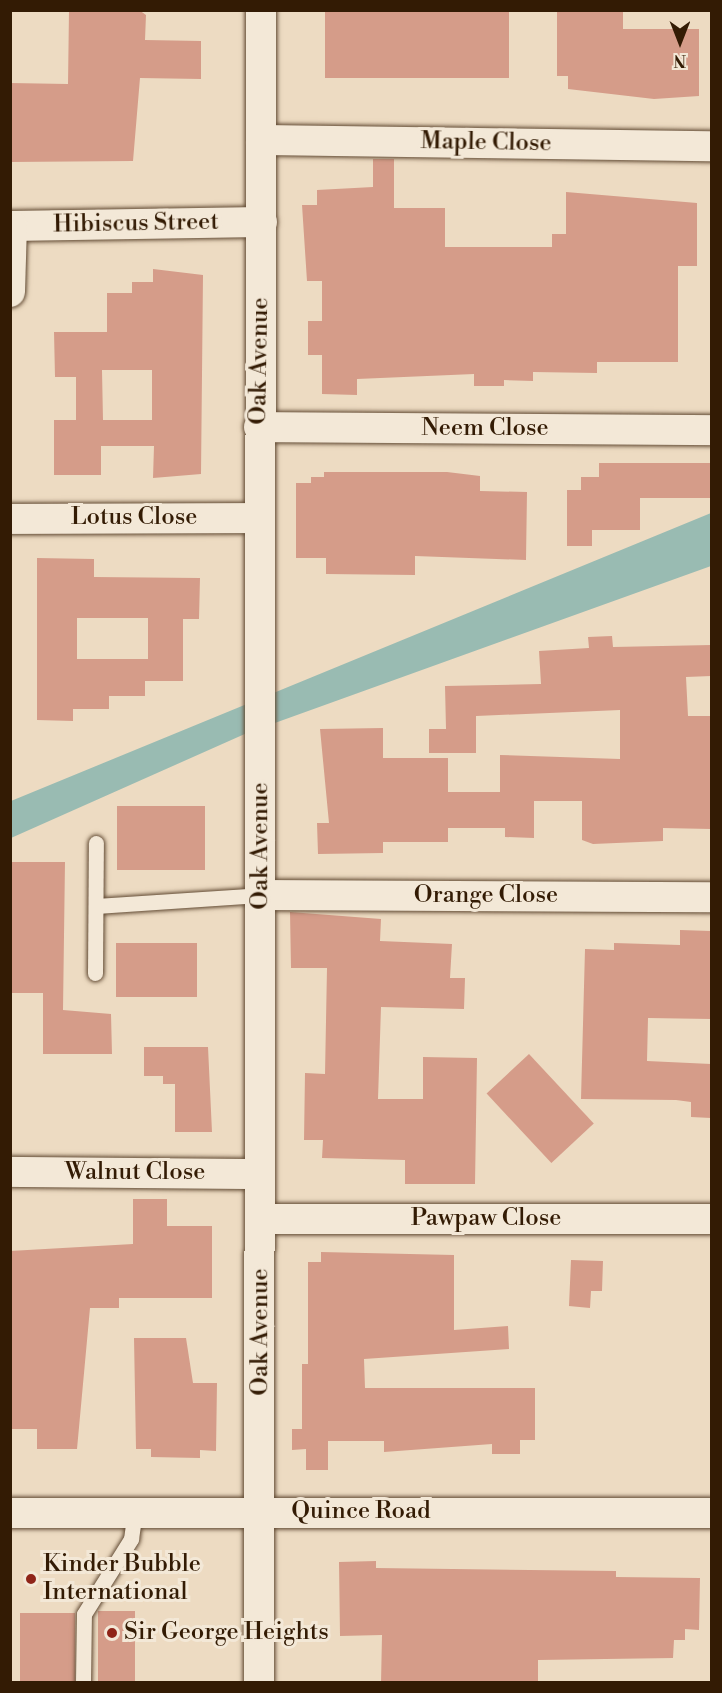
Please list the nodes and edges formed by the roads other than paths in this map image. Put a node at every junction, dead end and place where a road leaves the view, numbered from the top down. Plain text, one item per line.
1 (261, 10) edge
2 (261, 140) junction
3 (711, 146) edge
4 (262, 222) junction
5 (11, 226) edge
6 (10, 292) edge
7 (259, 427) junction
8 (711, 430) edge
9 (257, 518) junction
10 (10, 519) edge
11 (96, 843) dead end
12 (260, 895) junction
13 (711, 897) edge
14 (96, 906) junction
15 (95, 973) dead end
16 (10, 1172) edge
17 (260, 1174) junction
18 (261, 1219) junction
19 (711, 1219) edge
20 (10, 1512) edge
21 (135, 1512) junction
22 (260, 1512) junction
23 (711, 1513) edge
24 (83, 1683) edge
25 (259, 1683) edge

1 - 2 street, Oak Avenue
2 - 3 street, Maple Close
2 - 4 street, Oak Avenue
4 - 5 street, Hibiscus Street
4 - 7 street, Oak Avenue
5 - 6 street
7 - 8 street, Neem Close
7 - 9 street, Oak Avenue
9 - 10 street, Lotus Close
9 - 12 street, Oak Avenue
11 - 14 lane
12 - 13 street, Orange Close
12 - 14 lane
12 - 17 street, Oak Avenue
14 - 15 lane
16 - 17 street, Walnut Close
17 - 18 street, Oak Avenue
18 - 19 street, Pawpaw Close
18 - 22 street, Oak Avenue
20 - 21 street, Quince Road
21 - 22 street, Quince Road
21 - 24 lane
22 - 23 street, Quince Road
22 - 25 street, Oak Avenue

